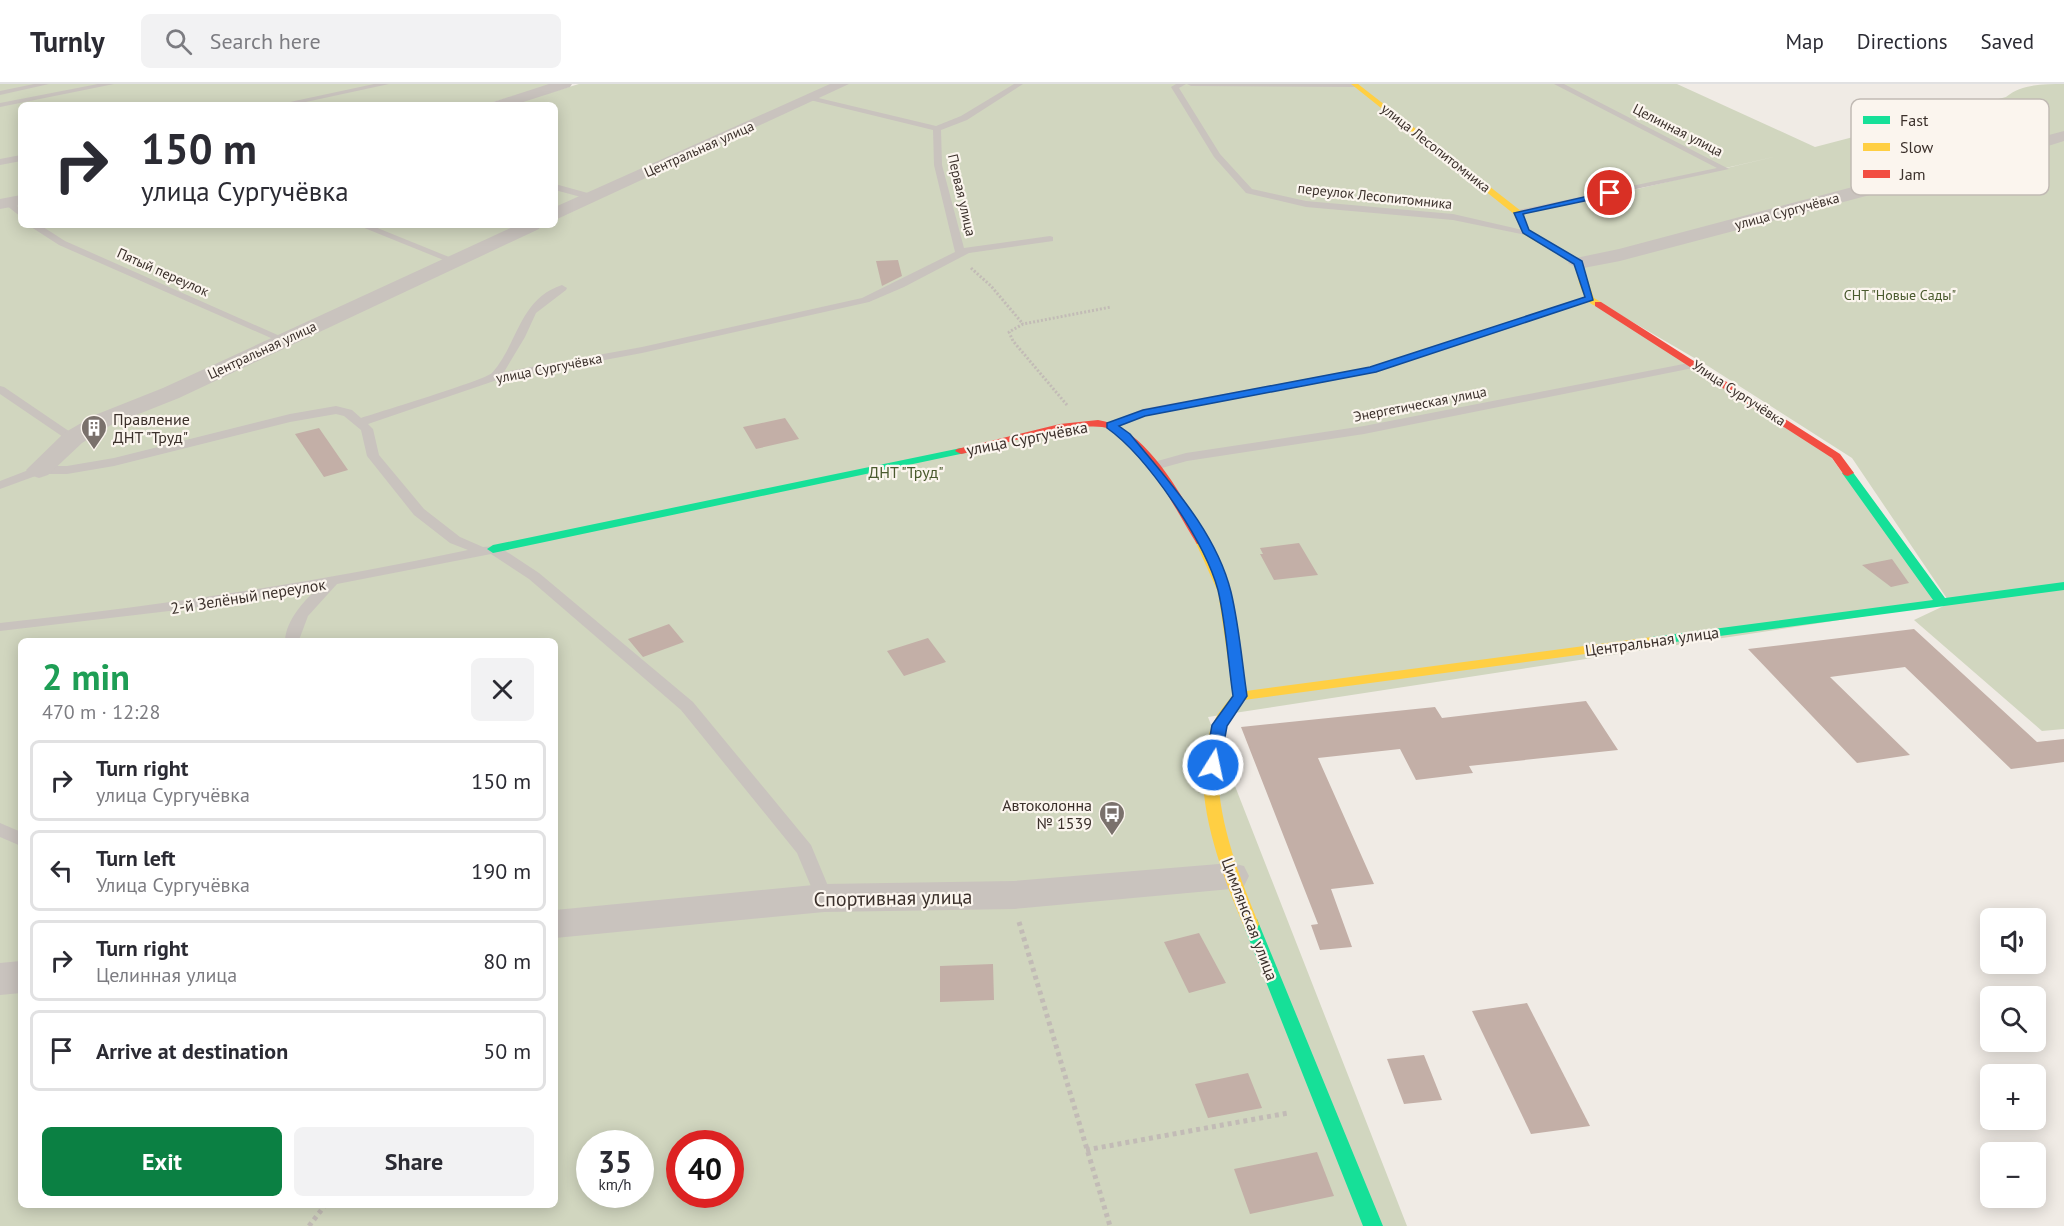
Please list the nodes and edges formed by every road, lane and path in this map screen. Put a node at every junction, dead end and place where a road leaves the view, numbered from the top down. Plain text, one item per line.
1 (45, 84) edge
2 (110, 84) edge
3 (385, 84) edge
4 (565, 84) edge
5 (842, 84) edge
6 (1018, 84) edge
7 (1182, 84) edge
8 (1191, 84) edge
9 (1354, 84) edge
10 (1558, 84) edge
11 (0, 93) edge
12 (813, 98) junction
13 (295, 102) edge
14 (508, 102) edge
15 (0, 105) edge
16 (938, 129) junction
17 (2064, 136) edge
18 (2049, 140) edge
19 (18, 159) edge
20 (0, 162) edge
21 (558, 189) edge
22 (1851, 194) edge
23 (592, 197) junction
24 (558, 213) edge
25 (1518, 213) junction
26 (38, 228) edge
27 (370, 228) edge
28 (526, 228) edge
29 (1526, 232) junction
30 (1050, 239) dead end
31 (958, 254) junction
32 (454, 261) junction
33 (1578, 262) junction
34 (562, 288) dead end
35 (1590, 298) junction
36 (1111, 307) dead end
37 (1023, 324) junction
38 (284, 340) junction
39 (1694, 365) junction
40 (495, 377) junction
41 (0, 389) edge
42 (359, 423) junction
43 (1085, 424) junction
44 (1111, 426) junction
45 (73, 438) junction
46 (1151, 467) junction
47 (39, 470) junction
48 (0, 485) edge
49 (487, 550) junction
50 (331, 583) junction
51 (2064, 586) edge
52 (1941, 602) junction
53 (0, 627) edge
54 (292, 638) edge
55 (1240, 696) junction
56 (0, 829) edge
57 (18, 838) edge
58 (1231, 876) junction
59 (1014, 895) junction
60 (824, 898) junction
61 (558, 924) edge
62 (18, 977) edge
63 (0, 979) edge
64 (1324, 1107) junction
65 (1086, 1150) junction
66 (323, 1208) edge
67 (309, 1226) edge
68 (1110, 1226) edge
69 (1373, 1226) edge

1 - 11 lane
2 - 15 lane
3 - 13 lane
4 - 14 street
5 - 12 street, Центральная улица
6 - 16 lane
7 - 29 lane, переулок Лесопитомника
8 - 9 lane
9 - 25 street, улица Лесопитомника
10 - 25 lane, Целинная улица
12 - 16 lane
12 - 23 street, Центральная улица
16 - 31 lane, Первая улица
17 - 18 street, улица Сургучёвка
19 - 20 lane
21 - 23 lane
22 - 33 street, улица Сургучёвка
23 - 24 street, Центральная улица
25 - 29 street
26 - 38 lane, Пятый переулок
27 - 32 lane
28 - 32 street, Центральная улица
29 - 33 street
30 - 31 lane, улица Сургучёвка
31 - 37 path
31 - 40 lane, улица Сургучёвка
32 - 38 street, Центральная улица
33 - 35 street
34 - 40 lane
35 - 39 street, Улица Сургучёвка
35 - 44 lane, улица Сургучёвка
36 - 37 path
37 - 43 path
38 - 45 street, Центральная улица
39 - 46 lane, Энергетическая улица
39 - 52 street, Улица Сургучёвка
40 - 42 lane, улица Сургучёвка
41 - 45 lane
42 - 47 lane
42 - 49 lane
43 - 44 street, улица Сургучёвка
43 - 49 street, улица Сургучёвка
44 - 46 street
45 - 47 street, Центральная улица
46 - 55 street
47 - 48 lane, Центральная улица
49 - 50 lane, 2-й Зелёный переулок
49 - 60 lane
50 - 53 lane, 2-й Зелёный переулок
50 - 54 lane
51 - 52 street, Центральная улица
52 - 55 street, Центральная улица
55 - 58 street, Цимлянская улица
56 - 57 lane
58 - 59 street, Спортивная улица
58 - 64 street, Цимлянская улица
59 - 60 street, Спортивная улица
59 - 65 path
60 - 61 street, Спортивная улица
62 - 63 street
64 - 65 path
64 - 69 street, Цимлянская улица
65 - 68 path
66 - 67 path

